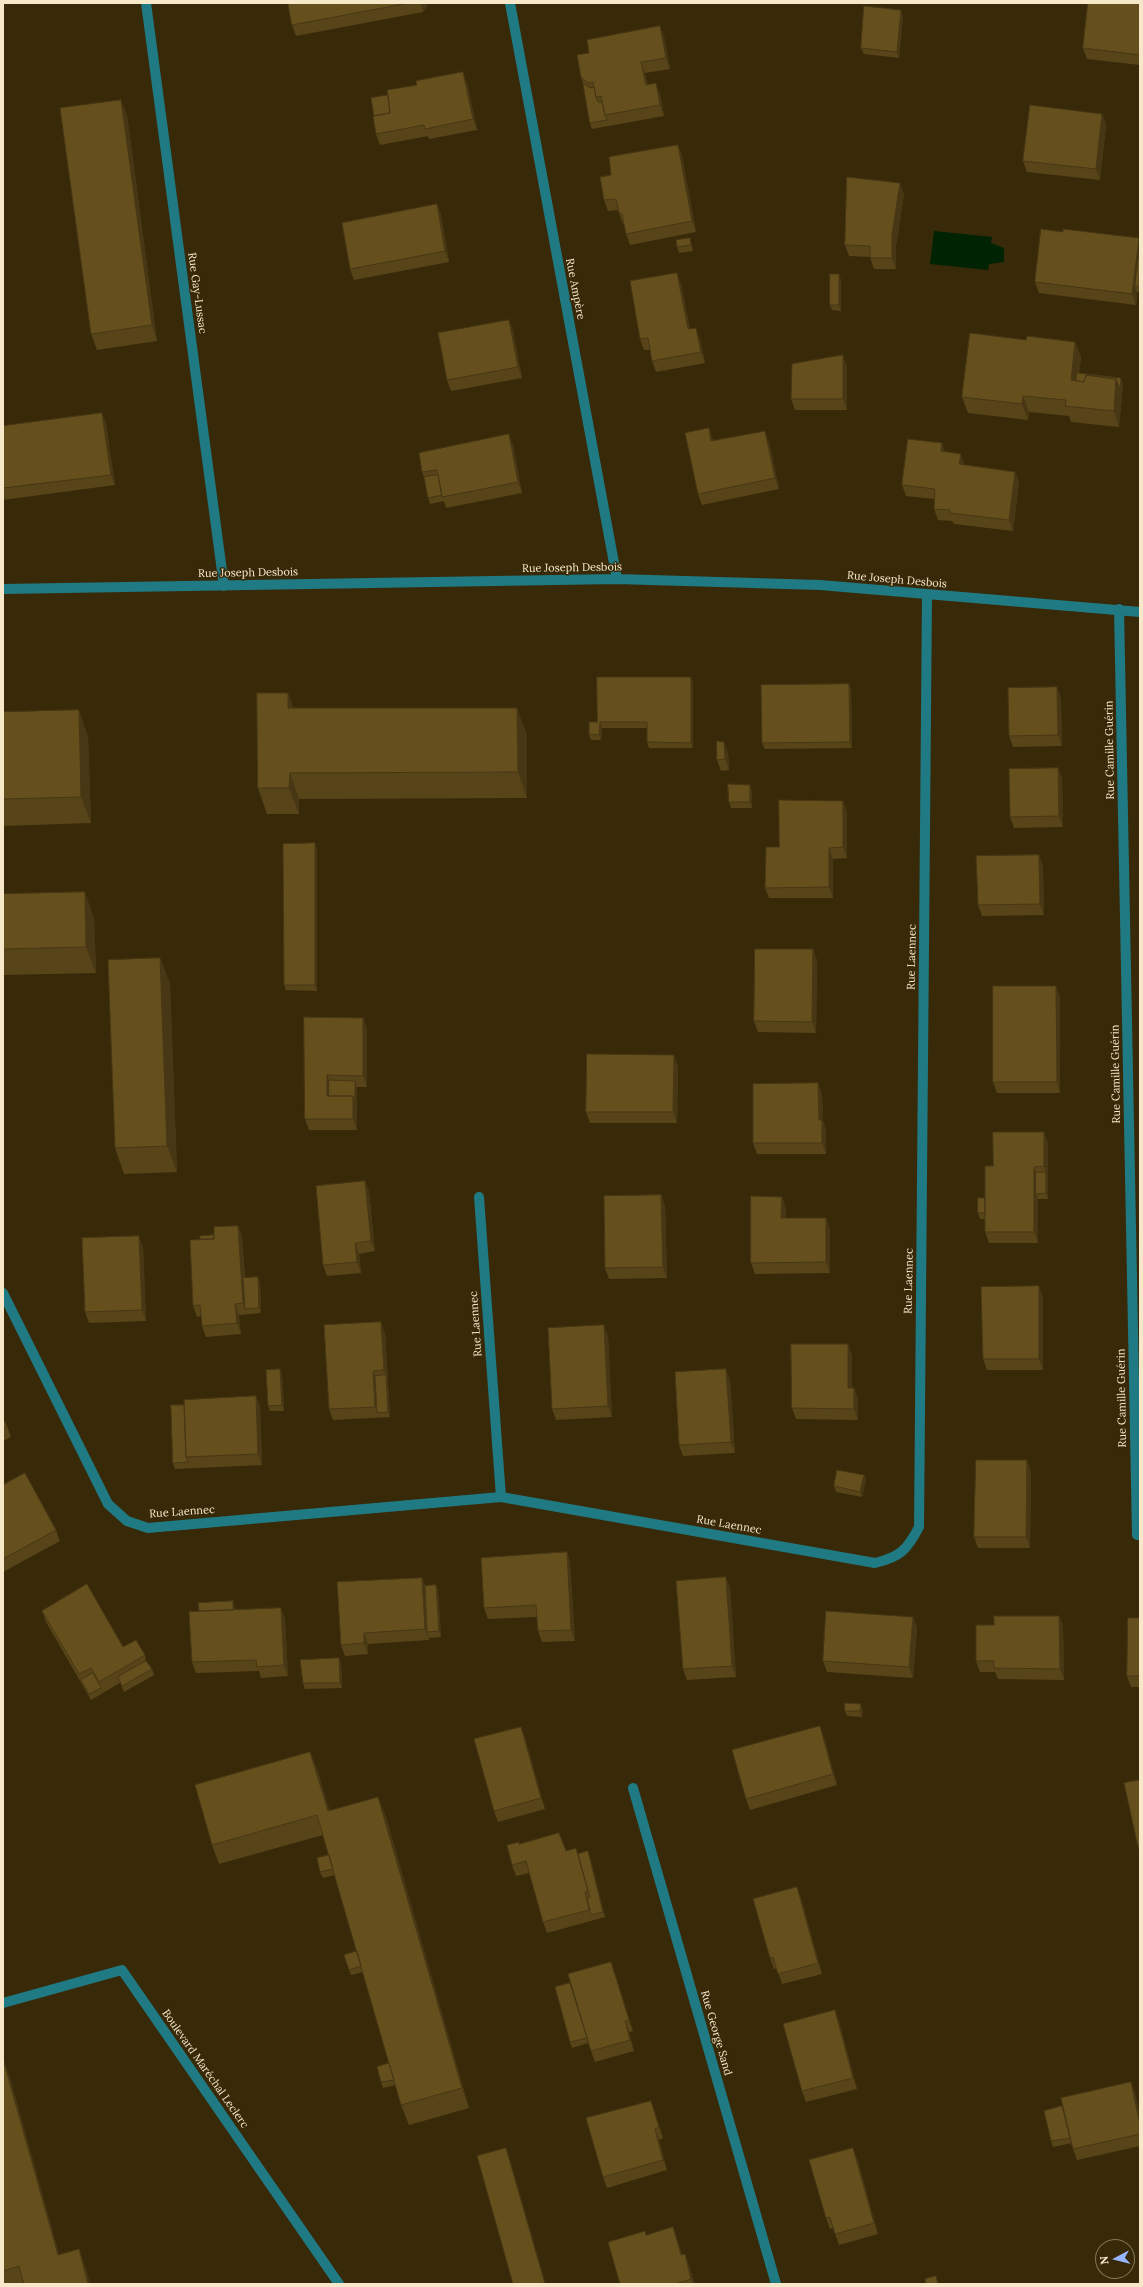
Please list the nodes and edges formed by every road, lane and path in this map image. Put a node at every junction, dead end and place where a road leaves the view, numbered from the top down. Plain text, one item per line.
1 (146, 3) edge
2 (510, 3) edge
3 (617, 579) junction
4 (224, 586) junction
5 (3, 589) edge
6 (927, 595) junction
7 (1120, 609) junction
8 (1140, 612) edge
9 (479, 1197) dead end
10 (3, 1293) edge
11 (500, 1497) junction
12 (1140, 1535) edge
13 (633, 1788) dead end
14 (3, 2004) edge
15 (339, 2284) edge
16 (776, 2284) edge

1 - 4 street, Rue Gay-Lussac
2 - 3 street, Rue Ampère
3 - 4 street, Rue Joseph Desbois
3 - 6 street, Rue Joseph Desbois
4 - 5 street, Rue Joseph Desbois
6 - 7 street, Rue Joseph Desbois
6 - 11 street, Rue Laennec
7 - 8 street, Rue Joseph Desbois
7 - 12 street, Rue Camille Guérin
9 - 11 street, Rue Laennec
10 - 11 street, Rue Laennec
13 - 16 street, Rue George Sand
14 - 15 street, Boulevard Maréchal Leclerc

